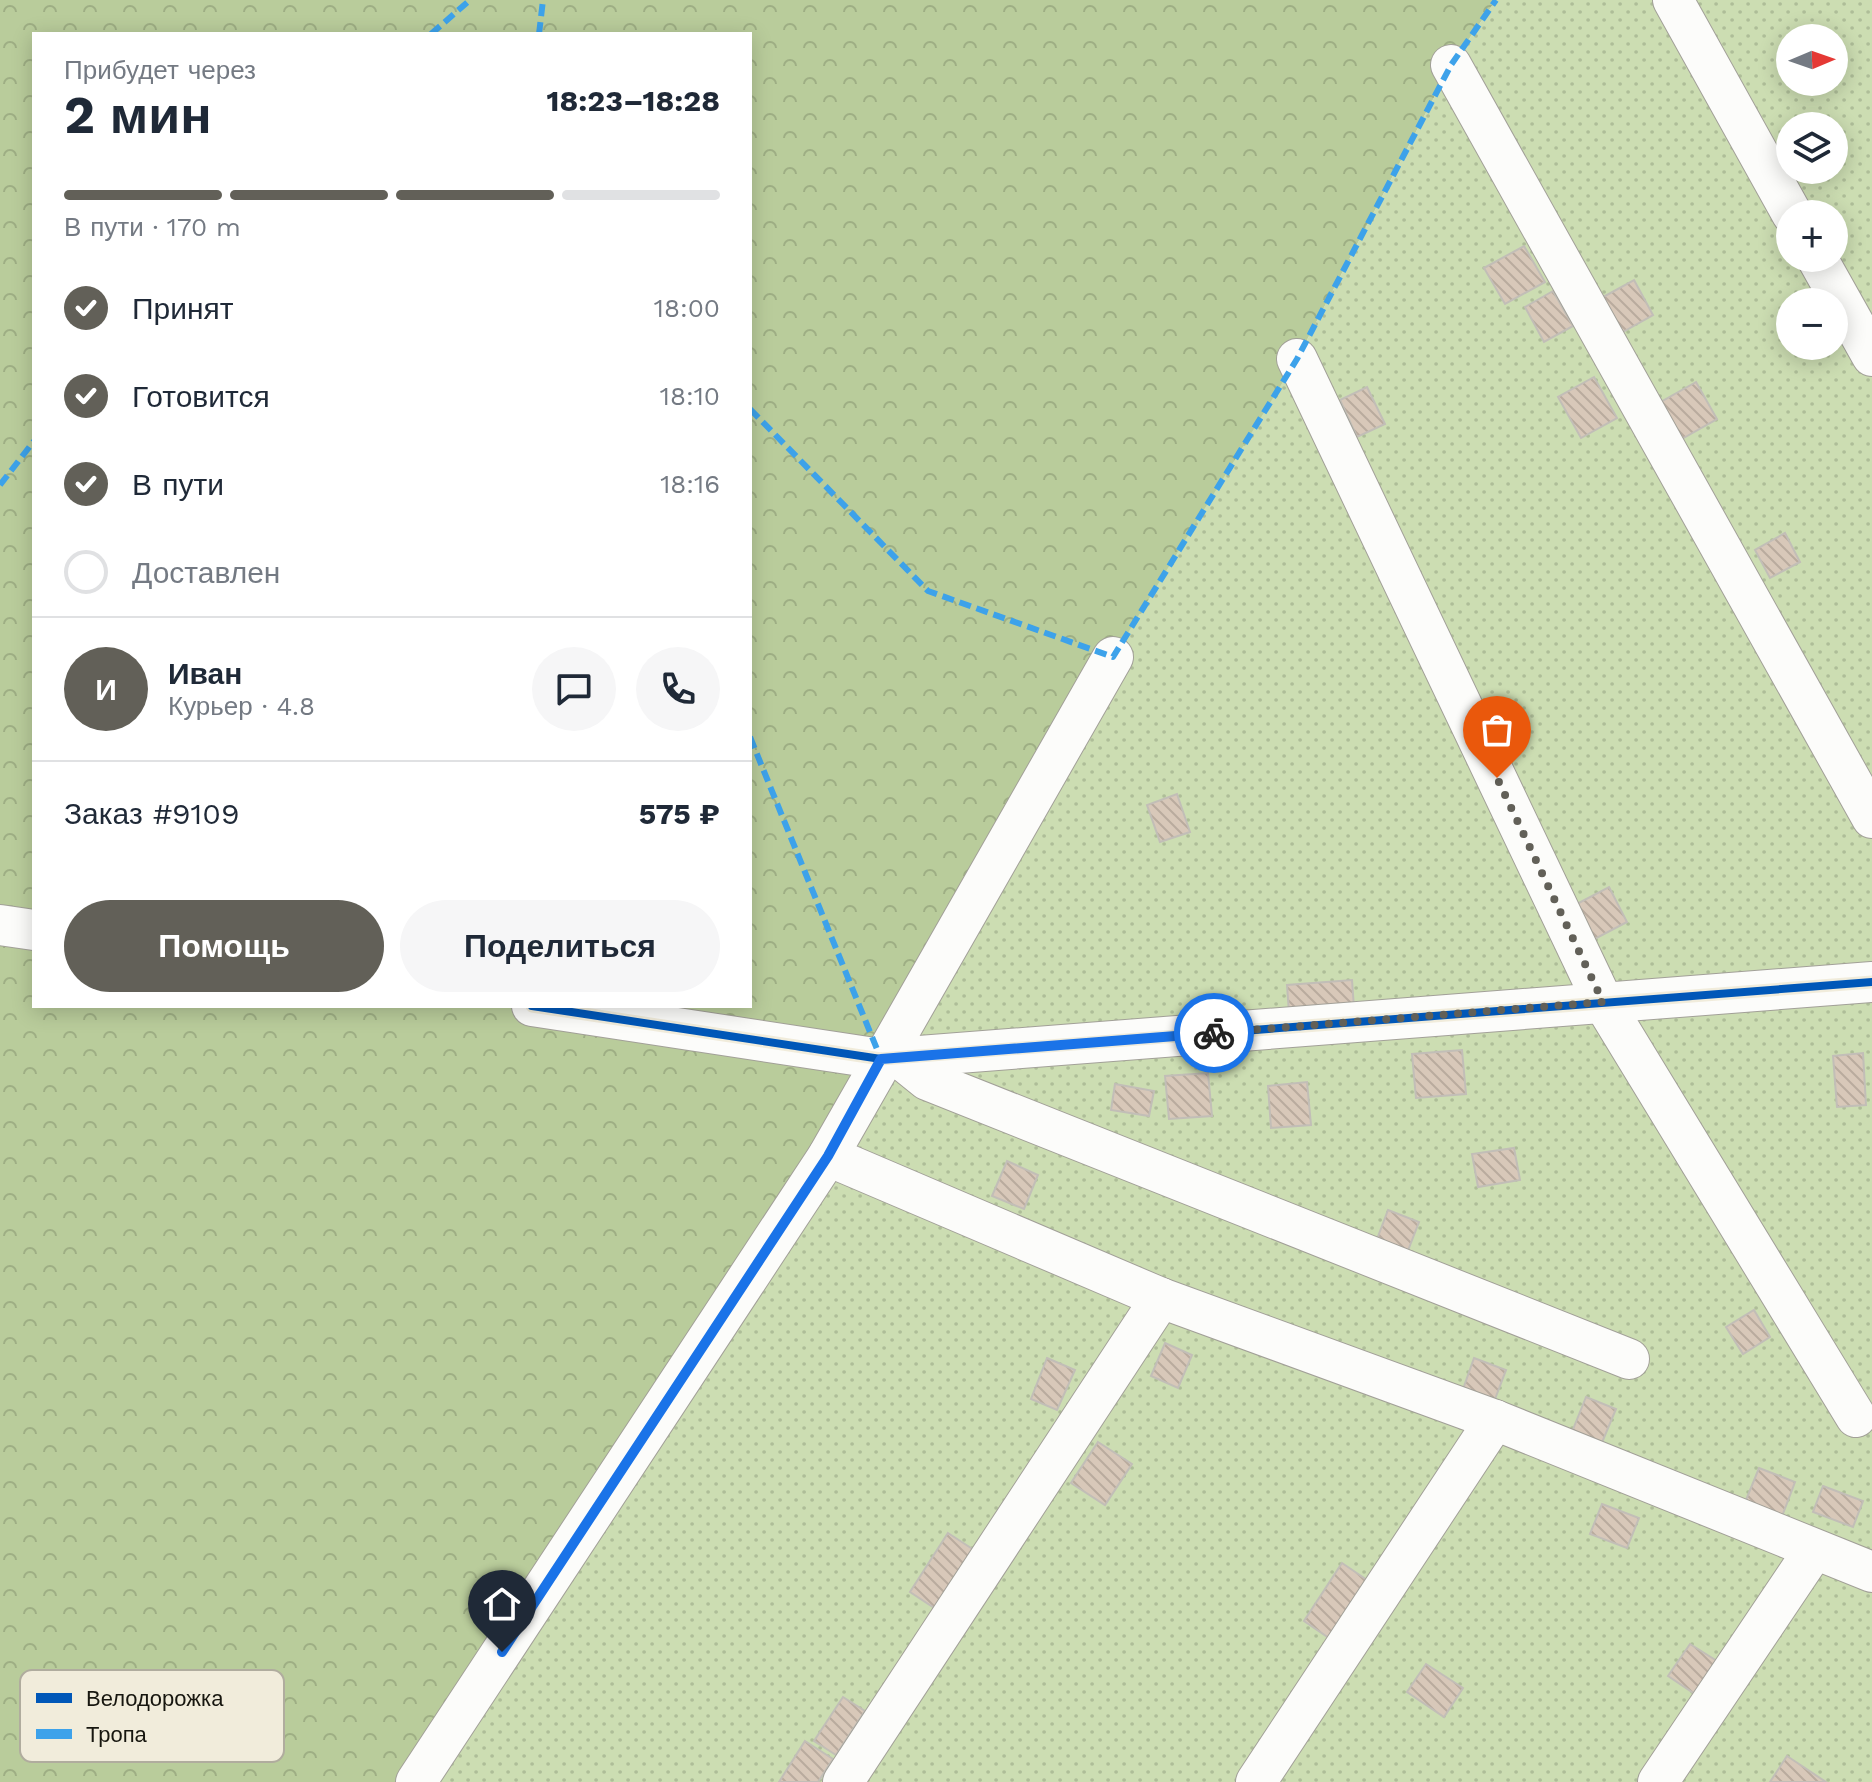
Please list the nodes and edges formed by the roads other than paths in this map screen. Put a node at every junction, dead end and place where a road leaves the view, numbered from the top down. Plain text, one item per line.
1 (1673, 0) edge
2 (1451, 65) dead end
3 (1784, 200) edge
4 (1825, 272) edge
5 (1872, 356) edge
6 (1297, 359) dead end
7 (1113, 657) dead end
8 (1872, 818) edge
9 (0, 925) edge
10 (32, 930) edge
11 (1872, 982) edge
12 (1603, 1002) junction
13 (546, 1008) edge
14 (891, 1059) junction
15 (828, 1156) junction
16 (1161, 1298) junction
17 (1629, 1359) dead end
18 (1856, 1417) dead end
19 (1495, 1420) junction
20 (1814, 1550) junction
21 (1872, 1572) edge
22 (416, 1782) edge
23 (843, 1782) edge
24 (1256, 1782) edge
25 (1658, 1782) edge

1 - 3 street
2 - 8 street
4 - 5 street
6 - 12 street
7 - 14 street
9 - 10 street
11 - 12 street
12 - 14 street
12 - 18 street
13 - 14 street
14 - 15 street
14 - 17 street
15 - 16 street
15 - 22 street
16 - 19 street
16 - 23 street
19 - 20 street
19 - 24 street
20 - 21 street
20 - 25 street

